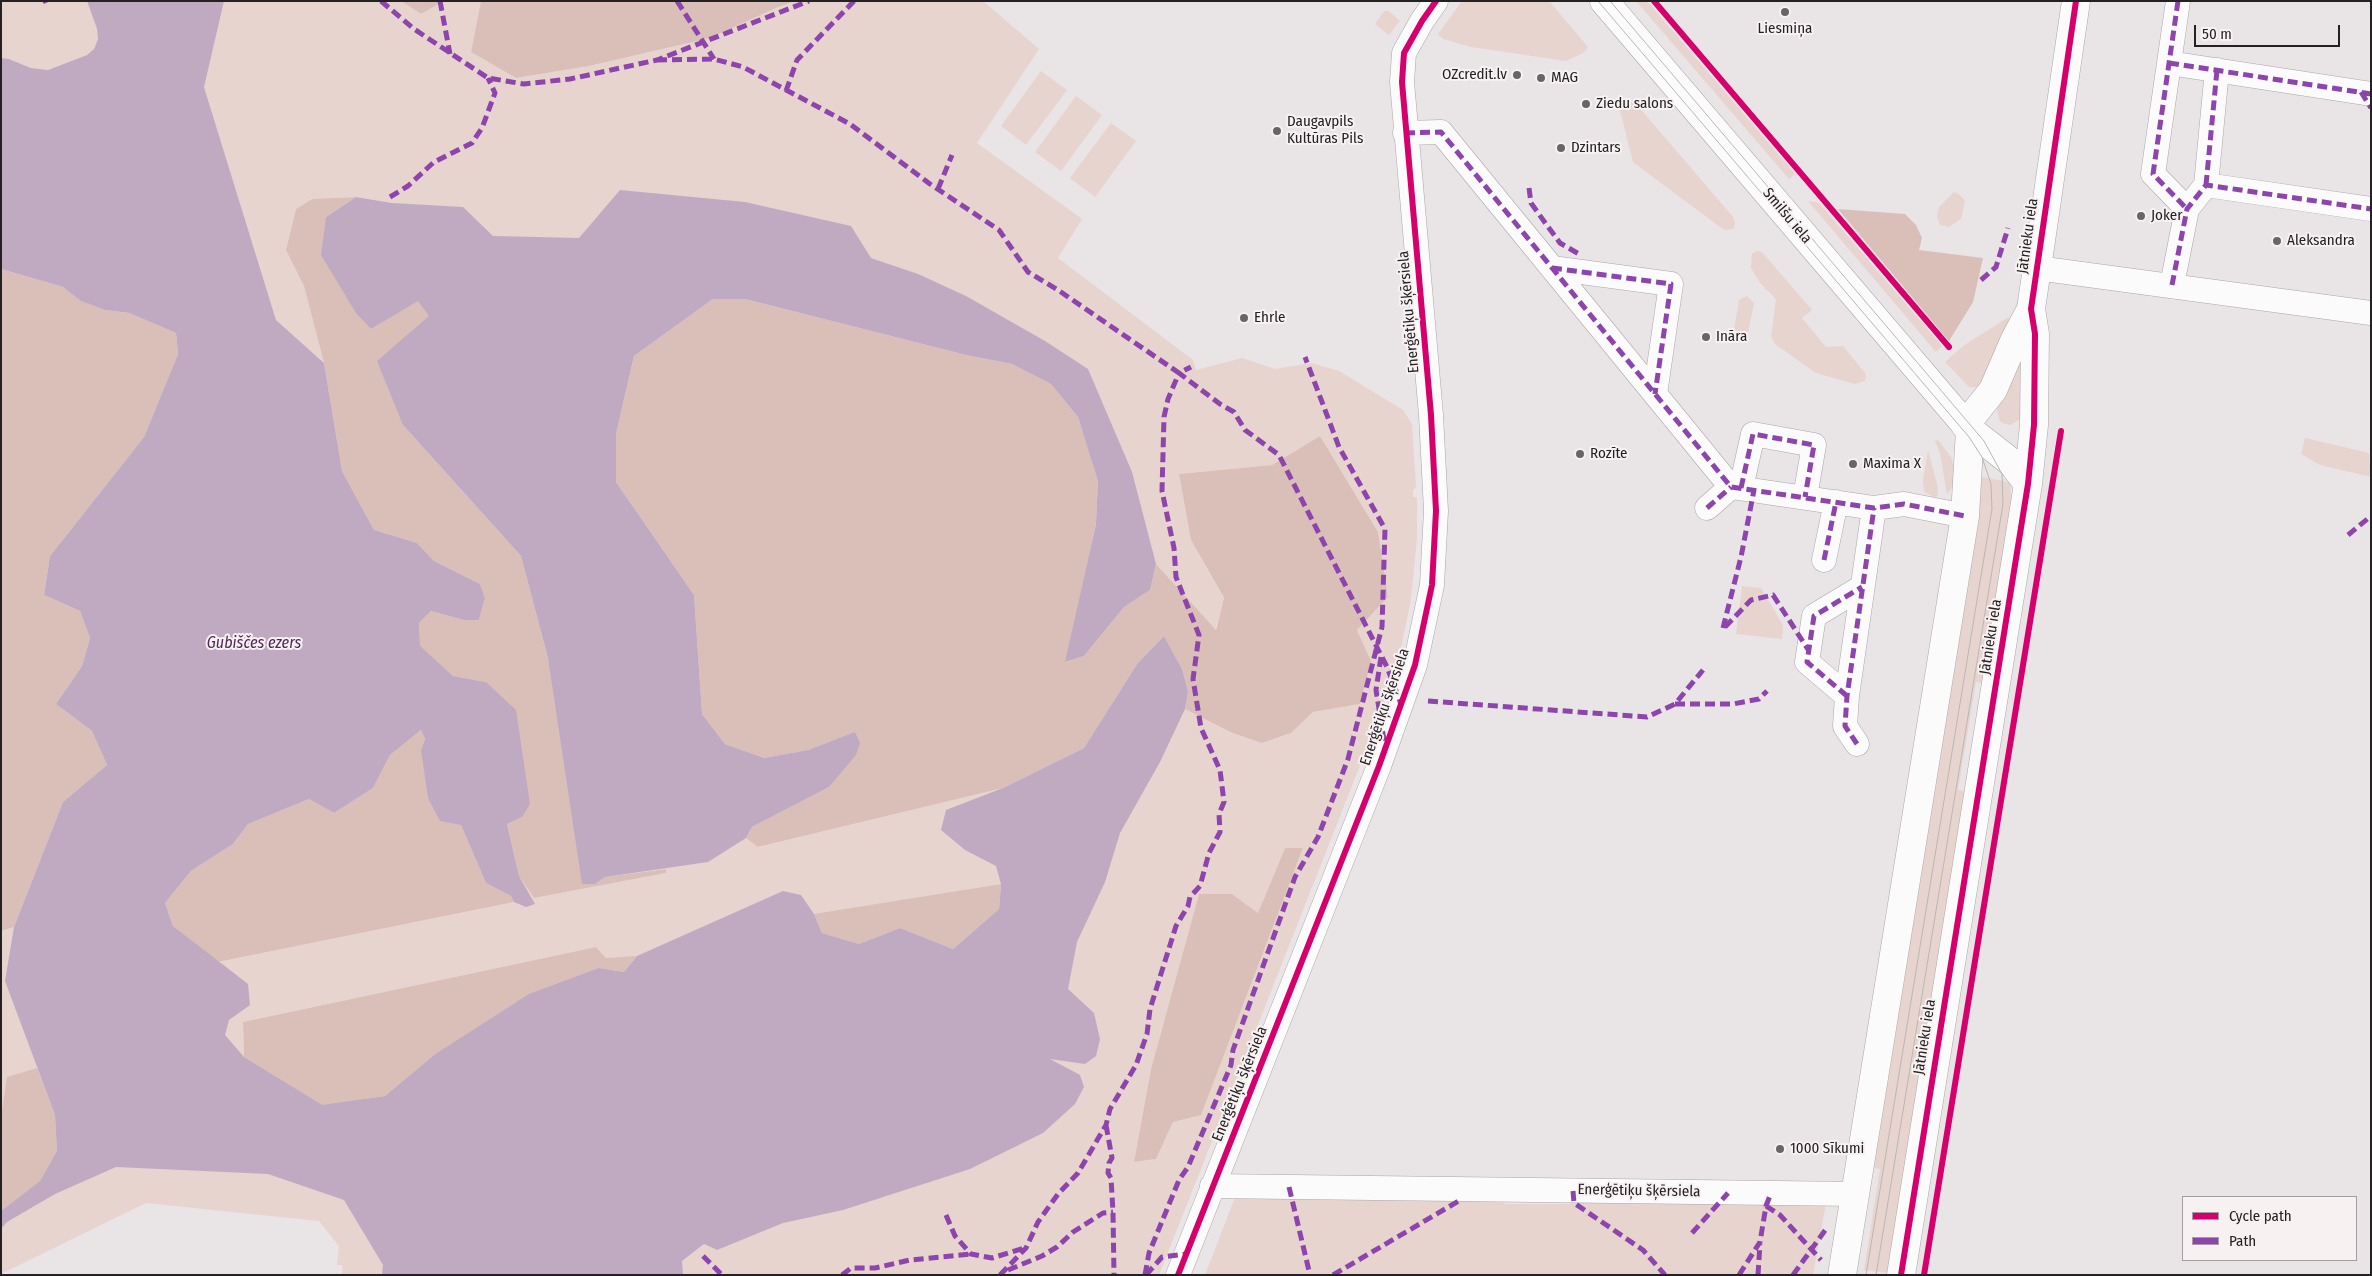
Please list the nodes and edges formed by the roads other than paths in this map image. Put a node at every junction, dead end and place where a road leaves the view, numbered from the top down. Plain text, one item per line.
1 (1436, 1) edge
2 (1604, 1) edge
3 (2076, 1) edge
4 (2178, 1) edge
5 (2169, 63) junction
6 (2217, 70) junction
7 (2371, 94) edge
8 (1405, 133) junction
9 (2206, 185) junction
10 (2187, 209) junction
11 (2371, 209) edge
12 (1552, 268) junction
13 (2037, 268) junction
14 (2172, 285) junction
15 (2031, 308) junction
16 (2371, 312) edge
17 (1655, 394) junction
18 (1968, 428) junction
19 (2028, 484) junction
20 (1736, 487) junction
21 (1805, 498) junction
22 (1836, 502) junction
23 (1707, 508) dead end
24 (1874, 508) junction
25 (1965, 516) junction
26 (1824, 560) dead end
27 (1862, 587) junction
28 (1847, 696) junction
29 (1857, 744) dead end
30 (1212, 1186) junction
31 (1856, 1194) junction
32 (1178, 1275) edge
33 (1842, 1275) edge
34 (1900, 1275) edge

1 - 8 street, Enerģētiķu šķērsiela
2 - 18 street, Smilšu iela
3 - 13 street, Jātnieku iela
4 - 5 street
5 - 6 street
5 - 10 street
6 - 7 street
6 - 9 street
8 - 12 street
8 - 30 street, Enerģētiķu šķērsiela
9 - 10 street
9 - 11 street
10 - 14 street
12 - 17 street
12 - 17 street
13 - 14 street, Jātnieku iela
13 - 15 street, Jātnieku iela
14 - 16 street, Jātnieku iela
15 - 18 street, Jātnieku iela
15 - 19 street, Jātnieku iela
17 - 20 street
18 - 19 street, Smilšu iela
18 - 25 street
19 - 34 street, Jātnieku iela
20 - 21 street
20 - 21 street
20 - 23 street
21 - 22 street
22 - 24 street
22 - 26 street
24 - 25 street
24 - 27 street
25 - 31 street
27 - 28 street
27 - 28 street
28 - 29 street
30 - 31 street, Enerģētiķu šķērsiela
30 - 32 street, Enerģētiķu šķērsiela
31 - 33 street

